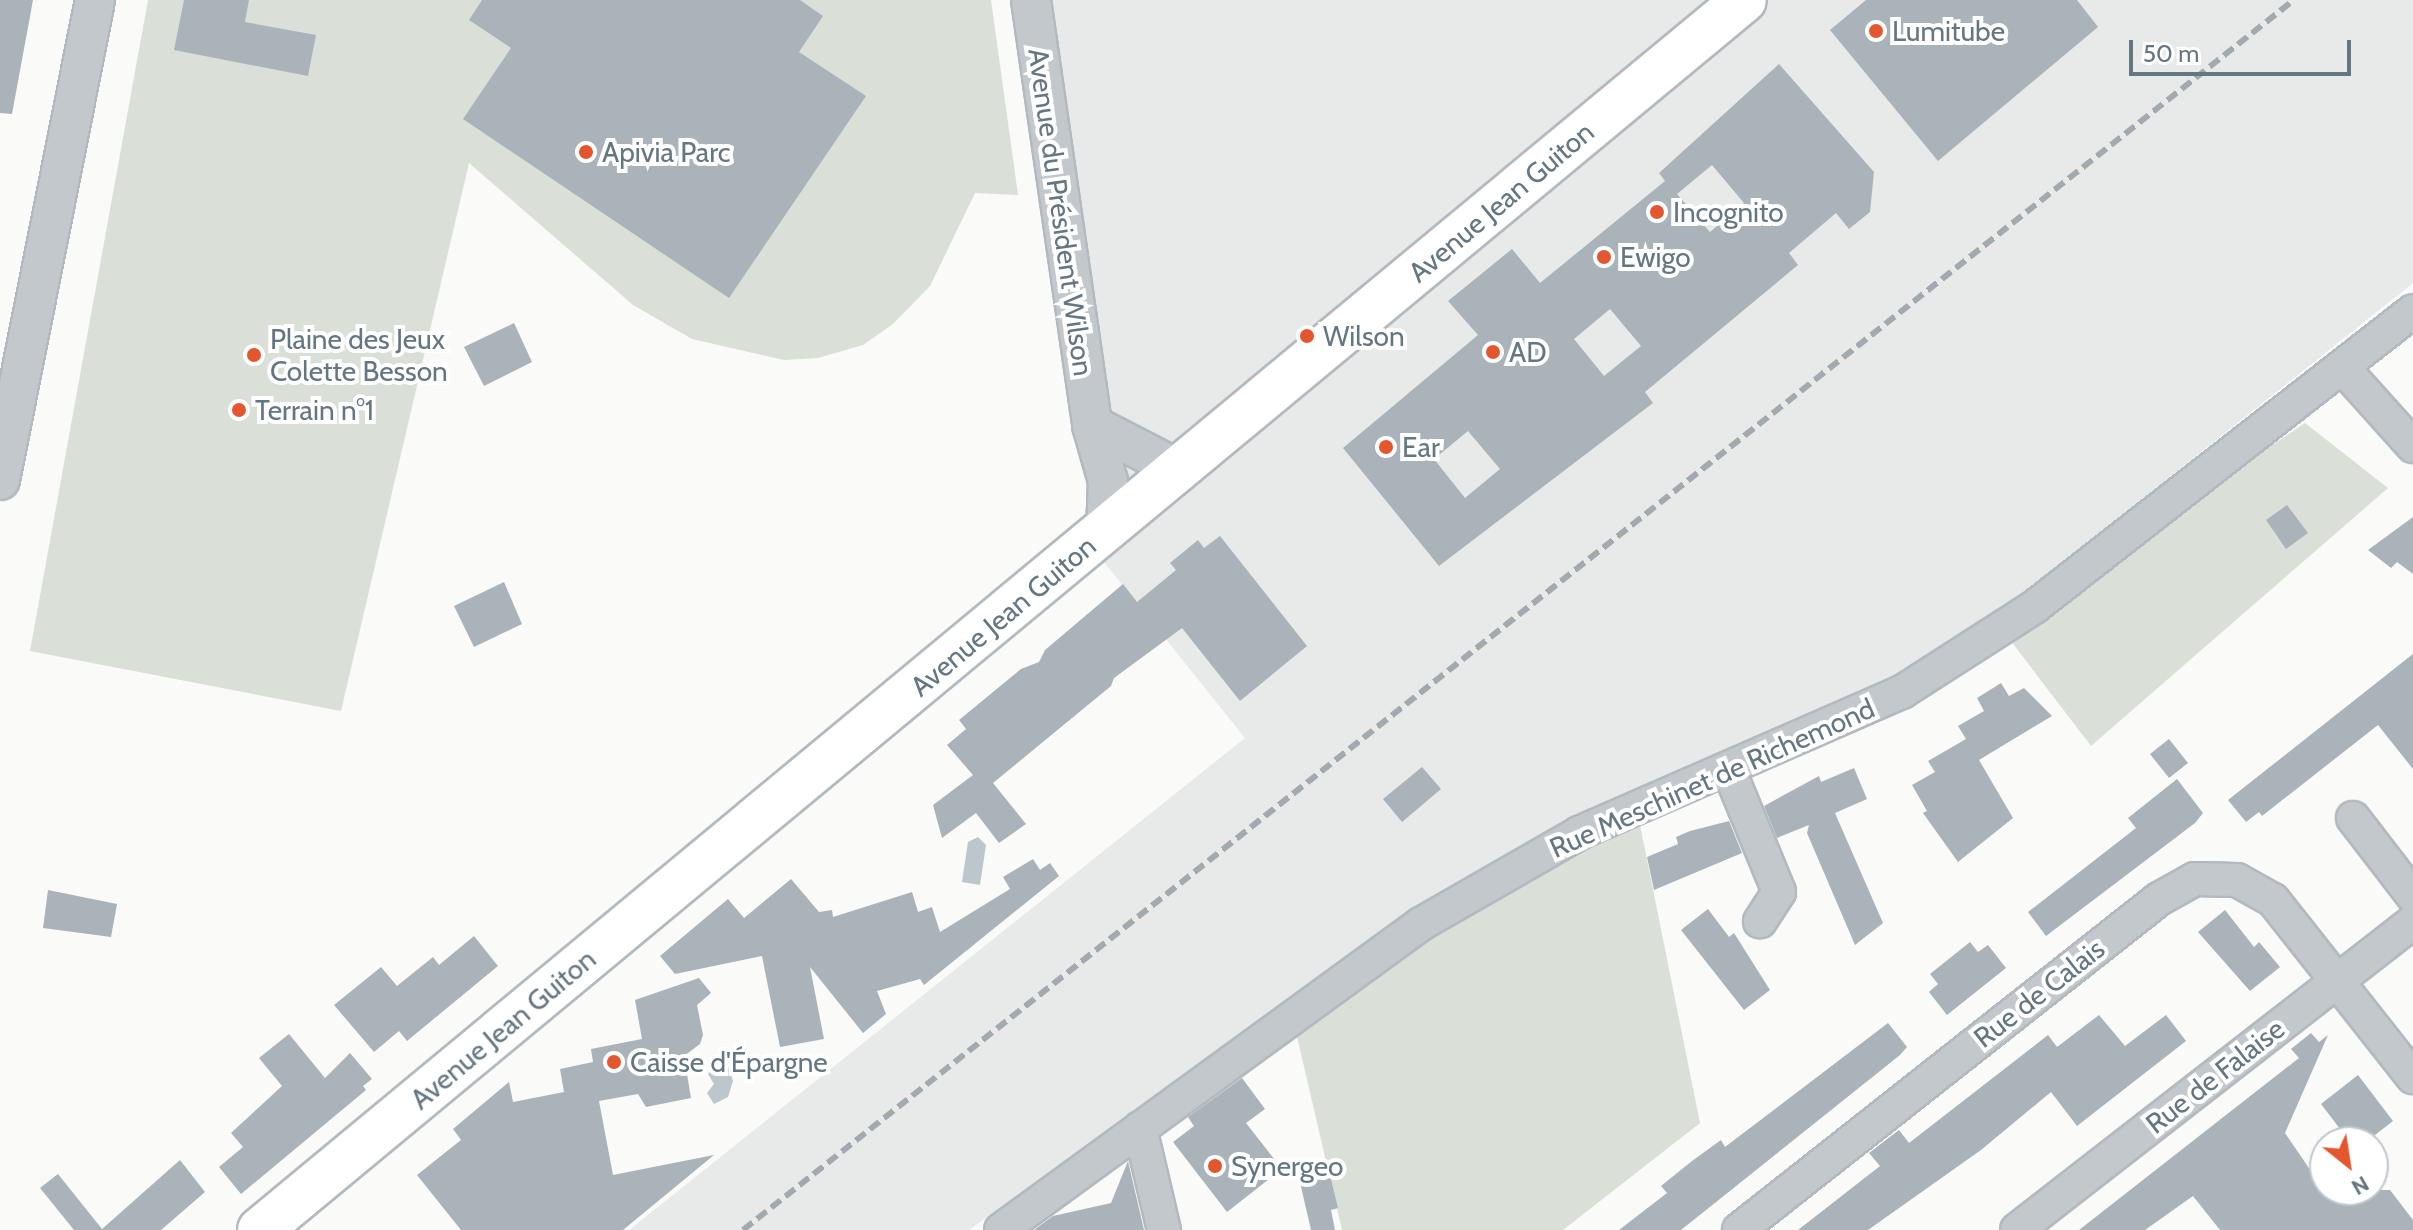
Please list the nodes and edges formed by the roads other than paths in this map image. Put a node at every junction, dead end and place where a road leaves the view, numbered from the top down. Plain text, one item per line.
1 (95, 0) edge
2 (1031, 0) edge
3 (1744, 0) edge
4 (2413, 311) edge
5 (2343, 368) junction
6 (1092, 425) junction
7 (5, 428) edge
8 (2413, 446) edge
9 (1179, 470) junction
10 (0, 480) edge
11 (1106, 531) junction
12 (1728, 768) junction
13 (2353, 818) dead end
14 (2413, 896) edge
15 (1760, 921) dead end
16 (2413, 922) edge
17 (2338, 981) junction
18 (2413, 1077) edge
19 (1140, 1128) junction
20 (260, 1230) edge
21 (1001, 1230) edge
22 (1164, 1230) edge
23 (1739, 1230) edge
24 (2017, 1230) edge

1 - 7 street
2 - 6 street, Avenue du Président Wilson
3 - 9 main road, Avenue Jean Guiton
4 - 5 street, Rue Meschinet de Richemond
5 - 8 street
5 - 12 street, Rue Meschinet de Richemond
6 - 9 street
6 - 11 street, Avenue du Président Wilson
7 - 10 street
9 - 11 main road, Avenue Jean Guiton
11 - 20 main road, Avenue Jean Guiton
12 - 15 street
12 - 19 street, Rue Meschinet de Richemond
13 - 14 street
16 - 17 street, Rue de Falaise
17 - 18 street, Rue de Calais
17 - 23 street, Rue de Calais
17 - 24 street, Rue de Falaise
19 - 21 street, Rue Meschinet de Richemond
19 - 22 street

